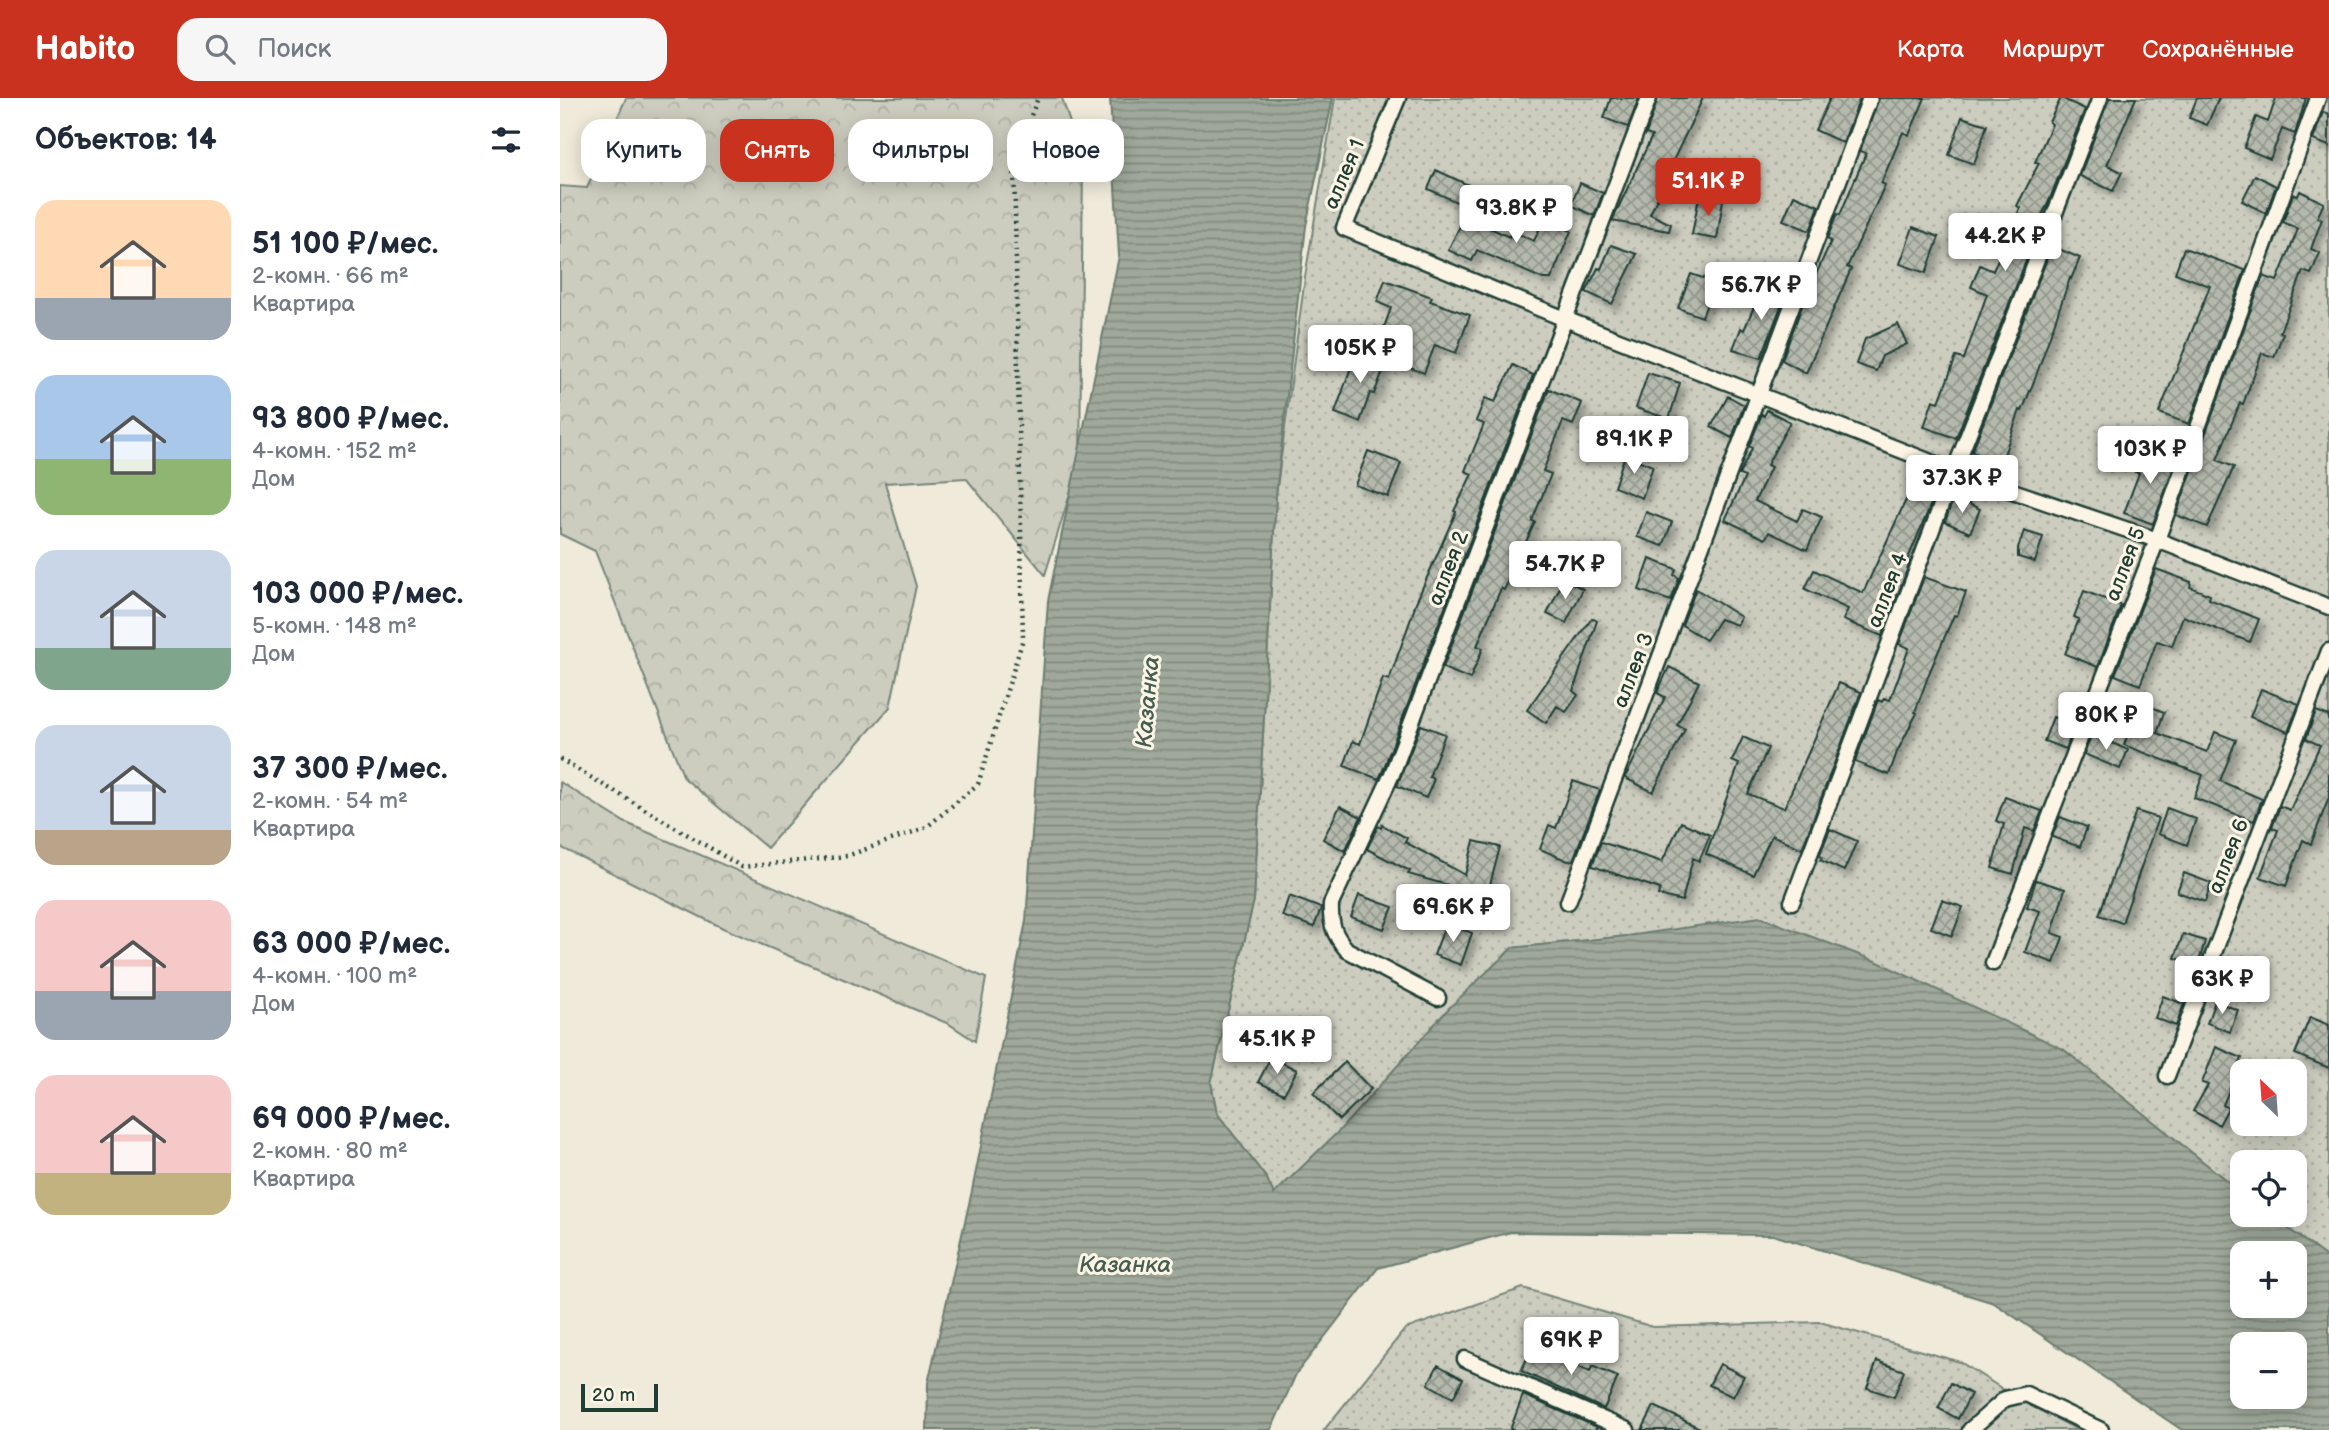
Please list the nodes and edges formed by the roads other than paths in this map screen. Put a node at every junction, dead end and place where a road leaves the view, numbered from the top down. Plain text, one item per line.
1 (1398, 98) edge
2 (1649, 98) edge
3 (1870, 98) edge
4 (2100, 98) edge
5 (2318, 98) edge
6 (1566, 319) junction
7 (1759, 394) junction
8 (1954, 471) junction
9 (2157, 540) junction
10 (2329, 607) edge
11 (2329, 651) edge
12 (1568, 902) dead end
13 (1793, 902) dead end
14 (1993, 963) dead end
15 (1438, 998) dead end
16 (2167, 1076) dead end
17 (1465, 1359) dead end
18 (1626, 1430) edge
19 (1970, 1430) edge
20 (2101, 1430) edge

1 - 6 lane, аллея 1
2 - 6 lane, аллея 2
3 - 7 lane, аллея 3
4 - 8 lane, аллея 4
5 - 9 lane, аллея 5
6 - 7 lane
6 - 15 lane, аллея 2
7 - 8 lane
7 - 12 lane, аллея 3
8 - 9 lane
8 - 13 lane, аллея 4
9 - 10 lane
9 - 14 lane, аллея 5
11 - 16 lane, аллея 6
17 - 18 lane
19 - 20 lane

